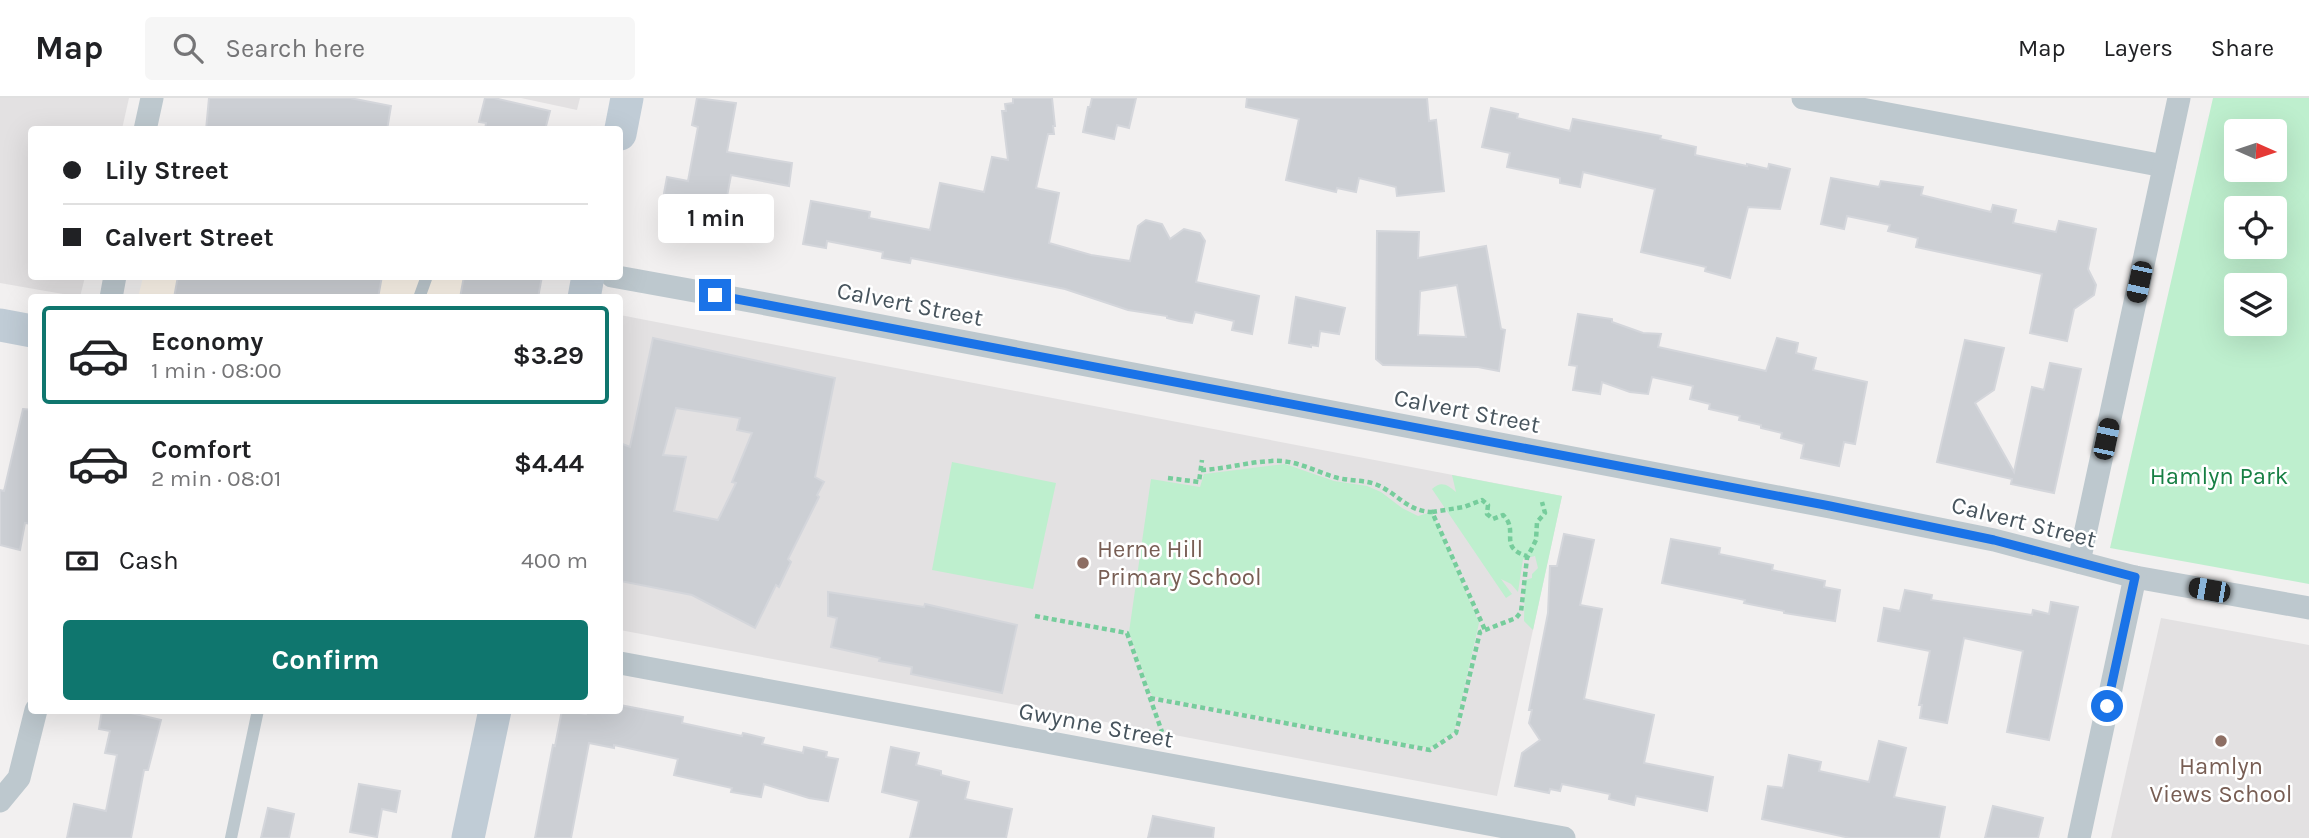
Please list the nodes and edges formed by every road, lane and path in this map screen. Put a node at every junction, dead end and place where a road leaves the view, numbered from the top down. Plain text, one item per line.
1 (152, 98) edge
2 (627, 98) edge
3 (1803, 98) edge
4 (2179, 98) edge
5 (146, 126) edge
6 (622, 126) edge
7 (2164, 166) junction
8 (623, 278) edge
9 (0, 325) edge
10 (28, 330) edge
11 (1202, 460) dead end
12 (1201, 470) junction
13 (1168, 478) dead end
14 (1542, 502) dead end
15 (1432, 512) junction
16 (1527, 556) junction
17 (2079, 562) junction
18 (2135, 577) junction
19 (2309, 608) edge
20 (1035, 615) dead end
21 (1485, 630) junction
22 (623, 664) edge
23 (1150, 698) junction
24 (35, 714) edge
25 (257, 714) edge
26 (494, 714) edge
27 (1162, 732) dead end
28 (0, 801) edge
29 (231, 838) edge
30 (468, 838) edge
31 (1564, 838) edge
32 (2079, 838) edge

1 - 5 street
2 - 6 street
3 - 7 street
4 - 7 street
7 - 17 street
8 - 17 street, Calvert Street
9 - 10 street
11 - 12 path
12 - 13 path
12 - 15 path
14 - 16 path
15 - 16 path
15 - 21 path
16 - 21 path
17 - 18 street, Calvert Street
18 - 19 street, Calvert Street
18 - 32 street
20 - 23 path
21 - 23 path
22 - 31 street, Gwynne Street
23 - 27 path
24 - 28 street
25 - 29 lane
26 - 30 street

